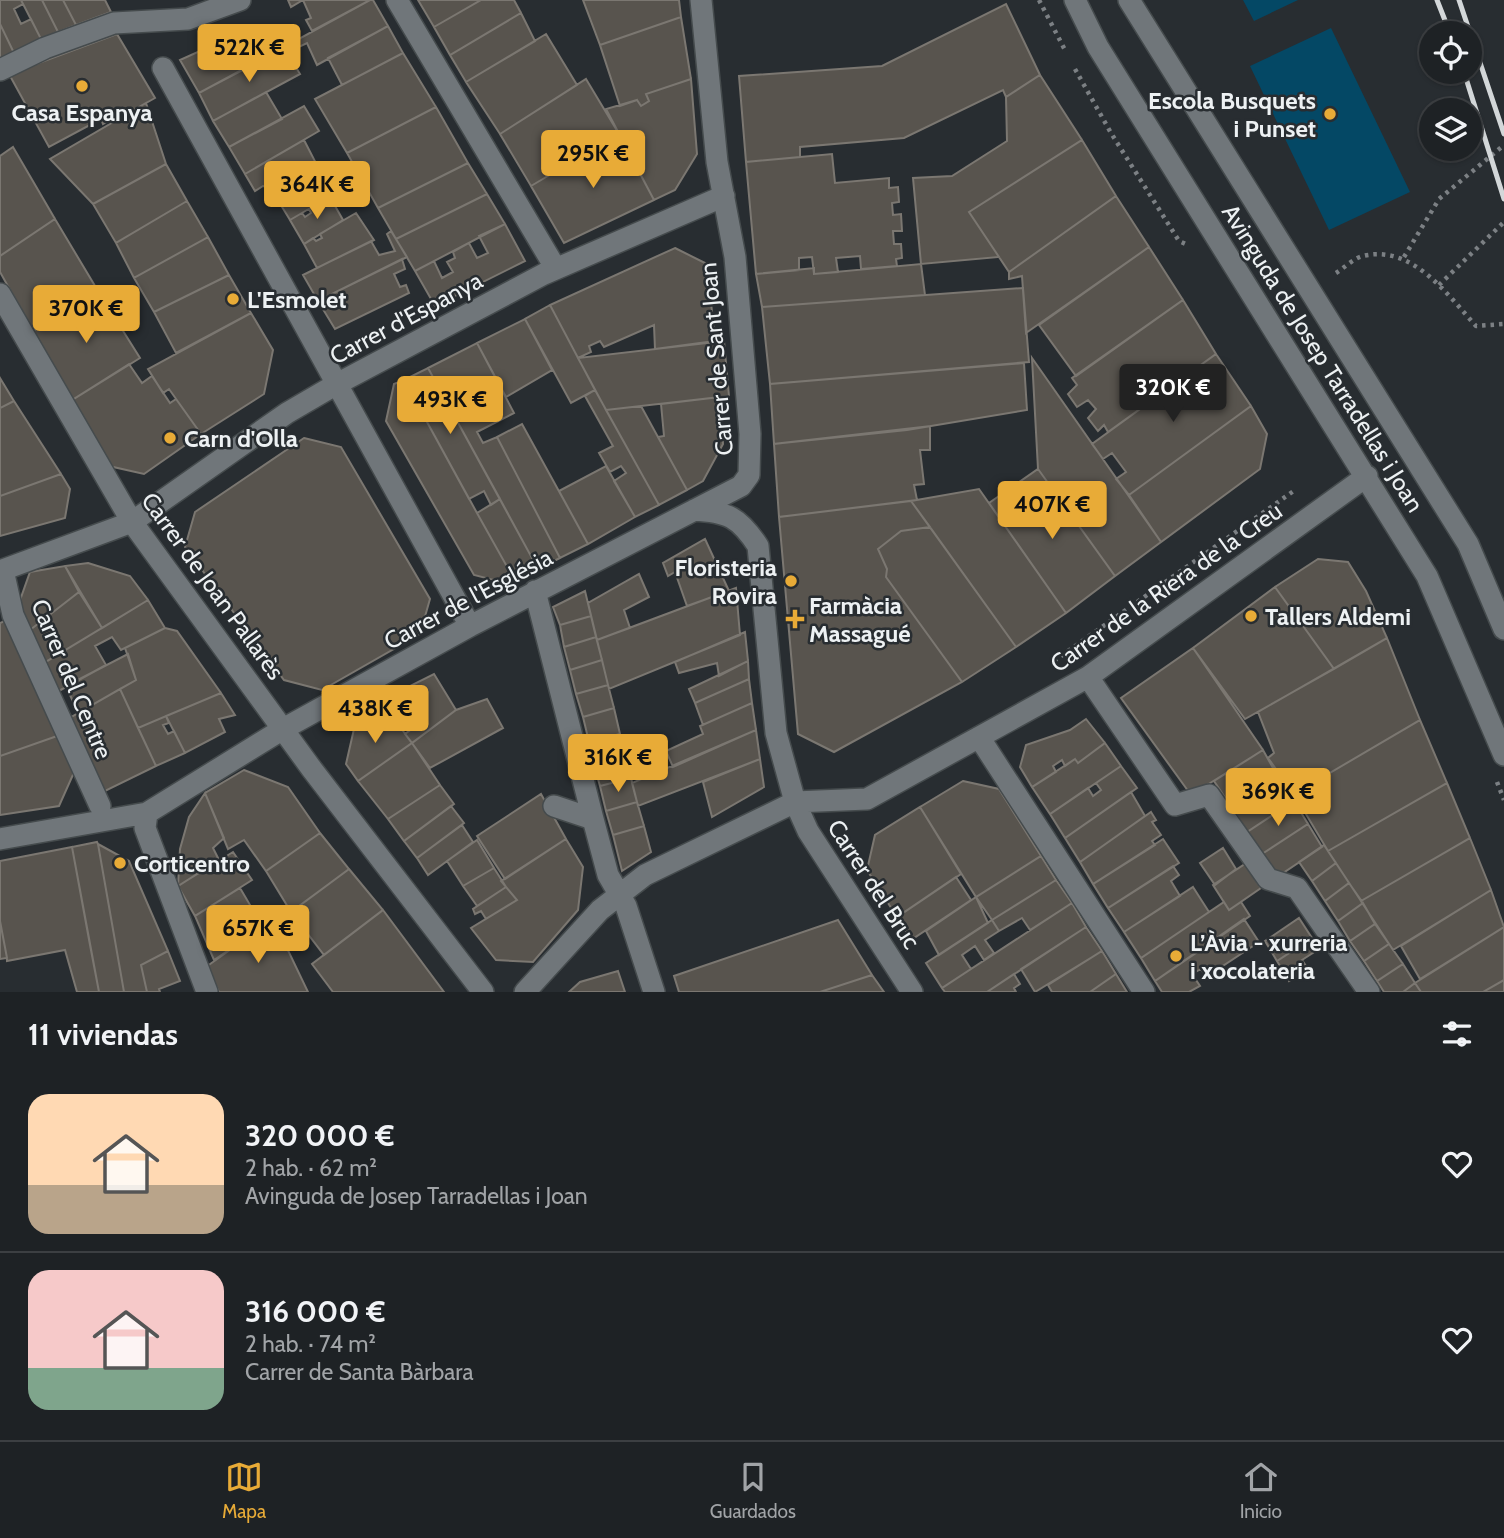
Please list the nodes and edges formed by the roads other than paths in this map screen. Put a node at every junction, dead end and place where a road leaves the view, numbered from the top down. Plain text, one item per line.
1 (240, 0) edge
2 (397, 0) edge
3 (701, 0) edge
4 (1075, 0) edge
5 (1129, 0) edge
6 (163, 68) dead end
7 (0, 70) edge
8 (724, 196) junction
9 (555, 269) junction
10 (0, 294) edge
11 (335, 385) junction
12 (1367, 476) junction
13 (692, 510) junction
14 (132, 522) junction
15 (2, 570) edge
16 (536, 597) junction
17 (470, 626) junction
18 (1504, 629) edge
19 (1088, 677) junction
20 (283, 729) junction
21 (979, 737) junction
22 (1504, 755) edge
23 (795, 802) junction
24 (100, 806) dead end
25 (554, 807) dead end
26 (147, 813) junction
27 (593, 819) junction
28 (0, 839) edge
29 (619, 895) junction
30 (206, 992) edge
31 (484, 992) edge
32 (525, 992) edge
33 (654, 992) edge
34 (912, 992) edge
35 (1144, 992) edge
36 (1369, 992) edge

1 - 7 street
2 - 9 street
3 - 8 street, Carrer de Sant Joan
4 - 12 street, Avinguda de Josep Tarradellas i Joan
5 - 18 street, Avinguda de Josep Tarradellas i Joan
6 - 11 street
8 - 9 street, Carrer d'Espanya
8 - 13 street, Carrer de Sant Joan
9 - 11 street, Carrer d'Espanya
10 - 14 street, Carrer de Joan Pallarès
11 - 14 street, Carrer d'Espanya
11 - 17 street
12 - 19 street, Carrer de la Riera de la Creu
12 - 22 street, Avinguda de Josep Tarradellas i Joan
13 - 16 street, Carrer de l'Església
13 - 23 street
14 - 15 street, Carrer d'Espanya
14 - 20 street, Carrer de Joan Pallarès
15 - 24 street, Carrer del Centre
16 - 17 street, Carrer de l'Església
16 - 27 street
17 - 20 street, Carrer de l'Església
19 - 21 street, Carrer de la Riera de la Creu
19 - 36 street
20 - 26 street, Carrer de l'Església
20 - 31 street, Carrer de Joan Pallarès
21 - 23 street, Carrer de la Riera de la Creu
21 - 35 street
23 - 29 street, Carrer de la Riera de la Creu
23 - 34 street, Carrer del Bruc
25 - 27 street
26 - 28 street, Carrer de l'Església
26 - 30 street
27 - 29 street
29 - 32 street, Carrer de la Riera de la Creu
29 - 33 street

